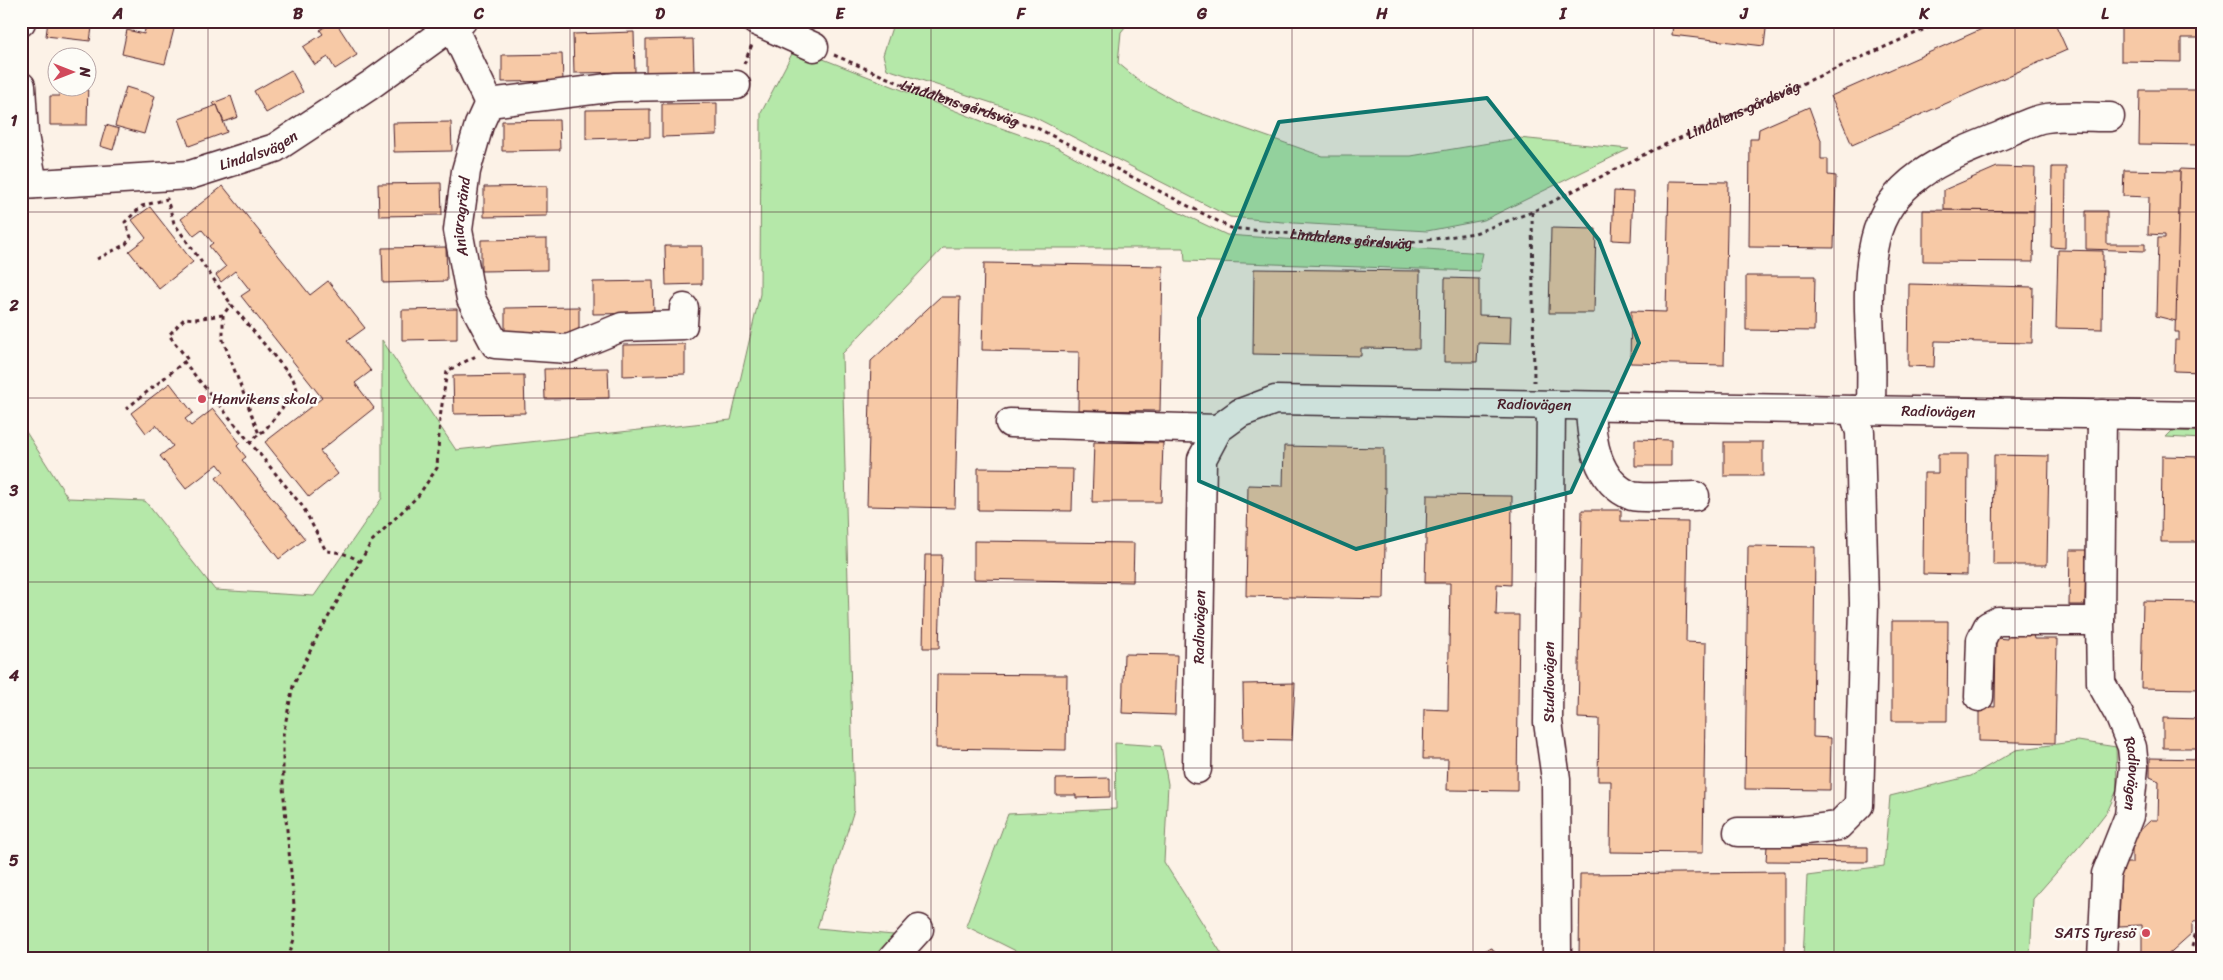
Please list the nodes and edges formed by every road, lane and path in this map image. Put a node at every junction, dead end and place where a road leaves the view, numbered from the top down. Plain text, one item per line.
1 (1944, 21) edge
2 (758, 22) edge
3 (455, 23) edge
4 (814, 47) joint
5 (736, 85) joint
6 (21, 86) edge
7 (489, 104) junction
8 (2110, 116) dead end
9 (27, 184) edge
10 (1532, 212) junction
11 (97, 259) dead end
12 (231, 304) junction
13 (223, 315) junction
14 (684, 316) dead end
15 (495, 344) junction
16 (184, 362) junction
17 (1551, 405) junction
18 (1590, 406) junction
19 (126, 409) dead end
20 (1862, 410) junction
21 (2102, 414) junction
22 (2202, 416) edge
23 (1010, 423) dead end
24 (1218, 429) junction
25 (259, 434) junction
26 (250, 442) junction
27 (1695, 496) dead end
28 (360, 562) junction
29 (2100, 621) junction
30 (1978, 697) dead end
31 (1197, 769) dead end
32 (1738, 832) dead end
33 (2202, 922) edge
34 (919, 929) dead end
35 (2192, 946) dead end
36 (288, 959) edge
37 (892, 959) edge
38 (1557, 959) edge
39 (2102, 959) edge

1 - 10 path, Lindalens gårdsväg
2 - 4 street
2 - 5 path
3 - 7 street
3 - 9 street, Lindalsvägen
4 - 10 path, Lindalens gårdsväg
5 - 7 street
6 - 9 street
7 - 15 street, Aniaragränd
8 - 20 street
10 - 17 path
11 - 12 path
12 - 13 path
12 - 25 path
13 - 16 path
13 - 25 path
14 - 15 street
15 - 28 path
16 - 19 path
16 - 26 path
17 - 18 street, Radiovägen
17 - 24 street, Radiovägen
17 - 38 street, Studiovägen
18 - 20 street, Radiovägen
18 - 27 street
20 - 21 street, Radiovägen
20 - 32 street
21 - 22 street, Radiovägen
21 - 29 street, Radiovägen
23 - 24 street
24 - 31 street, Radiovägen
25 - 26 path
26 - 28 path
28 - 36 path
29 - 30 street
29 - 39 street, Radiovägen
33 - 35 path
34 - 37 street

